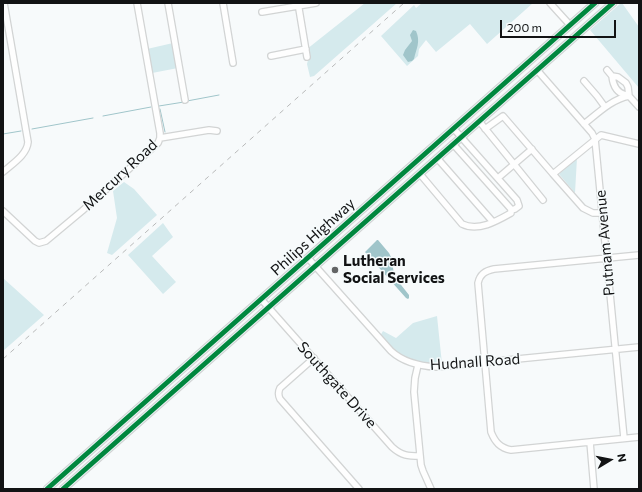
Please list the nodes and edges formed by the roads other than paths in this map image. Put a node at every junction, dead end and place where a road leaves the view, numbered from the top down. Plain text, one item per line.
1 (4, 3) edge
2 (137, 3) edge
3 (168, 3) edge
4 (223, 3) edge
5 (316, 3) edge
6 (550, 3) edge
7 (595, 3) edge
8 (613, 3) edge
9 (298, 5) edge
10 (262, 12) dead end
11 (570, 25) junction
12 (548, 45) junction
13 (306, 49) junction
14 (560, 49) junction
15 (271, 56) dead end
16 (307, 57) dead end
17 (233, 63) dead end
18 (537, 70) junction
19 (607, 70) dead end
20 (612, 76) junction
21 (584, 81) dead end
22 (626, 83) junction
23 (616, 88) junction
24 (629, 96) junction
25 (185, 100) dead end
26 (605, 107) junction
27 (639, 107) edge
28 (479, 121) junction
29 (584, 124) junction
30 (454, 129) junction
31 (485, 129) junction
32 (216, 131) dead end
33 (461, 137) junction
34 (160, 138) junction
35 (595, 139) junction
36 (453, 144) junction
37 (639, 144) edge
38 (532, 150) junction
39 (437, 158) junction
40 (514, 165) junction
41 (3, 172) edge
42 (420, 174) junction
43 (553, 174) junction
44 (498, 178) junction
45 (543, 200) dead end
46 (511, 210) junction
47 (3, 211) edge
48 (602, 213) junction
49 (493, 222) junction
50 (639, 255) edge
51 (308, 258) junction
52 (606, 258) junction
53 (315, 266) junction
54 (261, 299) junction
55 (269, 307) junction
56 (639, 347) edge
57 (615, 349) junction
58 (314, 358) junction
59 (485, 362) junction
60 (418, 365) junction
61 (639, 437) edge
62 (624, 438) junction
63 (590, 442) junction
64 (420, 456) junction
65 (47, 489) edge
66 (63, 489) edge
67 (359, 489) edge
68 (431, 489) edge
69 (594, 489) edge

1 - 41 street
2 - 34 street, Mercury Road
3 - 25 street
4 - 17 street
5 - 9 street
6 - 11 street
7 - 11 main road, Philips Highway
8 - 14 main road, Philips Highway
9 - 10 street
9 - 13 street
11 - 12 main road, Philips Highway
11 - 14 main road
12 - 18 main road
12 - 30 main road, Philips Highway
13 - 15 street
13 - 16 street
14 - 18 main road, Philips Highway
18 - 28 main road, Philips Highway
18 - 29 street
19 - 20 street
20 - 22 street
20 - 23 street
21 - 26 street
22 - 23 street
22 - 24 street
23 - 24 street
24 - 26 street
24 - 27 street
26 - 29 street
28 - 31 street
28 - 33 main road, Philips Highway
29 - 35 street
30 - 33 street
30 - 51 main road, Philips Highway
31 - 38 street
31 - 40 street
32 - 34 street
33 - 36 main road, Philips Highway
33 - 44 street
34 - 47 street, Mercury Road
35 - 37 street
35 - 43 street
35 - 48 street, Putnam Avenue
36 - 39 main road, Philips Highway
36 - 46 street
38 - 40 street
38 - 43 street
39 - 42 main road, Philips Highway
39 - 49 street
40 - 44 street
40 - 45 street
42 - 49 street
42 - 53 main road, Philips Highway
43 - 48 street
44 - 46 street
46 - 49 street
48 - 52 street, Putnam Avenue
50 - 52 street
51 - 53 street, Hudnall Road
51 - 54 main road, Philips Highway
52 - 57 street, Putnam Avenue
52 - 59 street
53 - 55 main road, Philips Highway
53 - 60 street, Hudnall Road
54 - 55 street, Southgate Drive
54 - 65 main road, Philips Highway
55 - 58 street, Southgate Drive
55 - 66 main road, Philips Highway
56 - 57 street, Hudnall Road
57 - 59 street, Hudnall Road
57 - 62 street, Putnam Avenue
58 - 64 street, Southgate Drive
58 - 67 street
59 - 60 street, Hudnall Road
59 - 63 street
60 - 64 street
61 - 62 street
62 - 63 street
63 - 69 street
64 - 68 street

